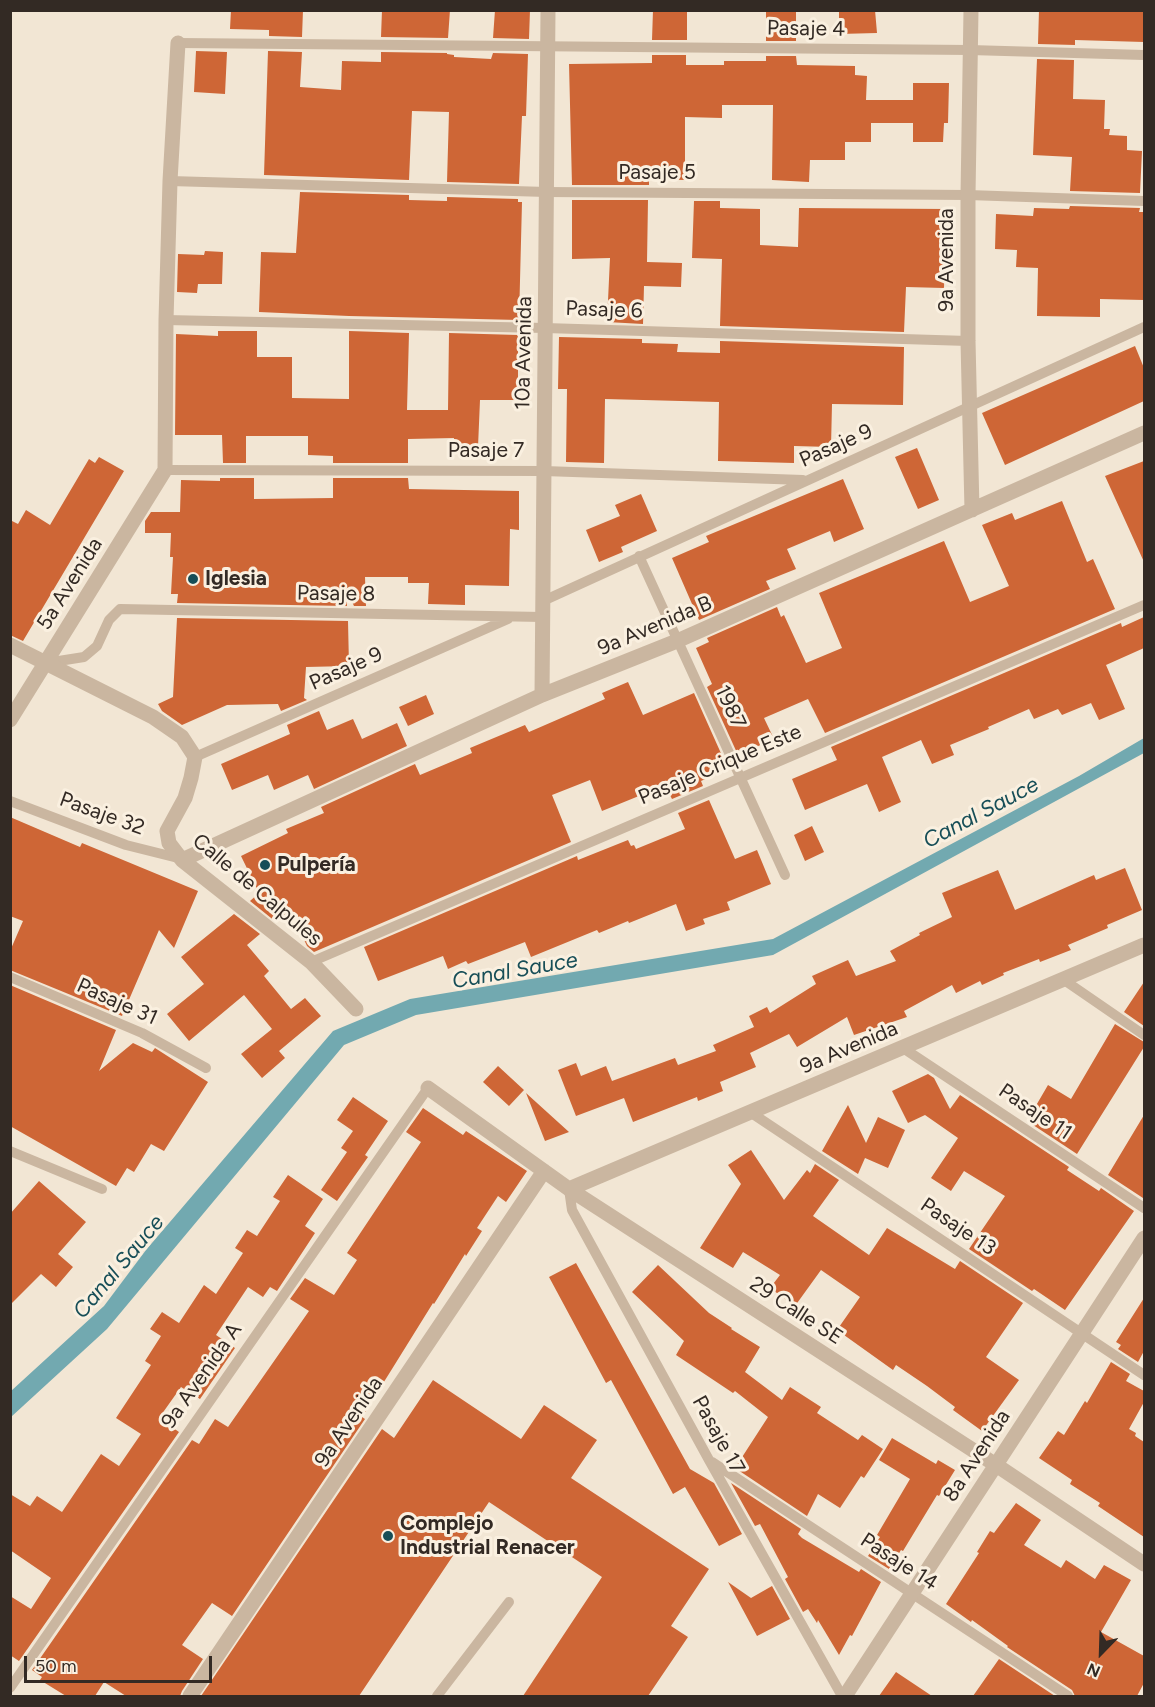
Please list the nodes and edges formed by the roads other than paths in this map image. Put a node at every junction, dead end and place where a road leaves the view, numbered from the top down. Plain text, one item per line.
1 (548, 10) edge
2 (971, 10) edge
3 (178, 43) joint
4 (548, 45) junction
5 (970, 50) junction
6 (1144, 55) edge
7 (170, 182) junction
8 (547, 192) junction
9 (968, 195) junction
10 (1144, 201) edge
11 (166, 320) junction
12 (1144, 327) edge
13 (545, 328) junction
14 (968, 341) junction
15 (969, 408) junction
16 (1144, 434) edge
17 (165, 470) junction
18 (544, 471) junction
19 (807, 480) junction
20 (972, 510) junction
21 (639, 556) junction
22 (543, 601) junction
23 (1144, 605) edge
24 (513, 617) junction
25 (542, 617) junction
26 (678, 640) junction
27 (10, 645) edge
28 (45, 663) junction
29 (542, 695) junction
30 (10, 720) edge
31 (195, 757) junction
32 (741, 777) junction
33 (10, 801) edge
34 (182, 860) junction
35 (785, 875) dead end
36 (1144, 945) edge
37 (311, 962) junction
38 (10, 977) edge
39 (1064, 980) junction
40 (356, 1009) dead end
41 (1144, 1035) edge
42 (903, 1048) junction
43 (206, 1068) dead end
44 (428, 1088) joint
45 (750, 1112) junction
46 (10, 1151) edge
47 (544, 1171) junction
48 (102, 1189) dead end
49 (569, 1189) junction
50 (1144, 1208) edge
51 (1144, 1238) edge
52 (1082, 1333) junction
53 (1144, 1375) edge
54 (709, 1460) junction
55 (996, 1465) junction
56 (1144, 1564) edge
57 (912, 1594) junction
58 (509, 1602) dead end
59 (10, 1688) edge
60 (190, 1696) edge
61 (437, 1696) edge
62 (844, 1696) edge
63 (1068, 1696) edge

1 - 4 street, 10a Avenida
2 - 5 street, 9a Avenida
3 - 4 lane, Pasaje 4
3 - 7 street
4 - 5 lane, Pasaje 4
4 - 8 street, 10a Avenida
5 - 6 lane, Pasaje 4
5 - 9 street, 9a Avenida
7 - 8 lane, Pasaje 5
7 - 11 street
8 - 9 lane, Pasaje 5
8 - 13 street, 10a Avenida
9 - 10 lane, Pasaje 5
9 - 14 street, 9a Avenida
11 - 13 lane, Pasaje 6
11 - 17 street
12 - 15 lane, Pasaje 9
13 - 14 lane, Pasaje 6
13 - 18 street, 10a Avenida
14 - 15 street, 9a Avenida
15 - 19 lane, Pasaje 9
15 - 20 street, 9a Avenida
16 - 20 street, 9a Avenida B
17 - 18 lane, Pasaje 7
17 - 28 street, 5a Avenida
18 - 19 lane, Pasaje 7
18 - 22 street, 10a Avenida
19 - 21 lane, Pasaje 9
20 - 26 street, 9a Avenida B
21 - 22 lane, Pasaje 9
21 - 26 lane, 1987
22 - 25 street, 10a Avenida
23 - 32 lane, Pasaje Crique Este
24 - 25 lane, Pasaje 8
24 - 28 lane, Pasaje 8
24 - 31 lane, Pasaje 9
25 - 29 street, 10a Avenida
26 - 29 street, 9a Avenida B
26 - 32 lane, 1987
27 - 28 street
28 - 30 street, 5a Avenida
28 - 31 street
29 - 34 street, 9a Avenida B
31 - 34 street, Calle de Calpules
32 - 35 lane, 1987
32 - 37 lane, Pasaje Crique Este
33 - 34 lane, Pasaje 32
34 - 37 street, Calle de Calpules
36 - 39 street, 9a Avenida
37 - 40 street, Calle de Calpules
38 - 43 lane, Pasaje 31
39 - 41 lane
39 - 42 street, 9a Avenida
42 - 45 street, 9a Avenida
42 - 50 lane, Pasaje 11
44 - 47 street, 29 Calle SE
44 - 59 lane, 9a Avenida A
45 - 49 street, 9a Avenida
45 - 52 lane, Pasaje 13
46 - 48 lane
47 - 49 street, 29 Calle SE
47 - 60 street, 9a Avenida
49 - 54 lane, Pasaje 17
49 - 55 street, 29 Calle SE
51 - 52 street, 8a Avenida
52 - 53 lane, Pasaje 13
52 - 55 street, 8a Avenida
54 - 57 lane, Pasaje 14
54 - 62 lane, Pasaje 17
55 - 56 street, 29 Calle SE
55 - 57 street, 8a Avenida
57 - 62 street, 8a Avenida
57 - 63 lane, Pasaje 14
58 - 61 lane

